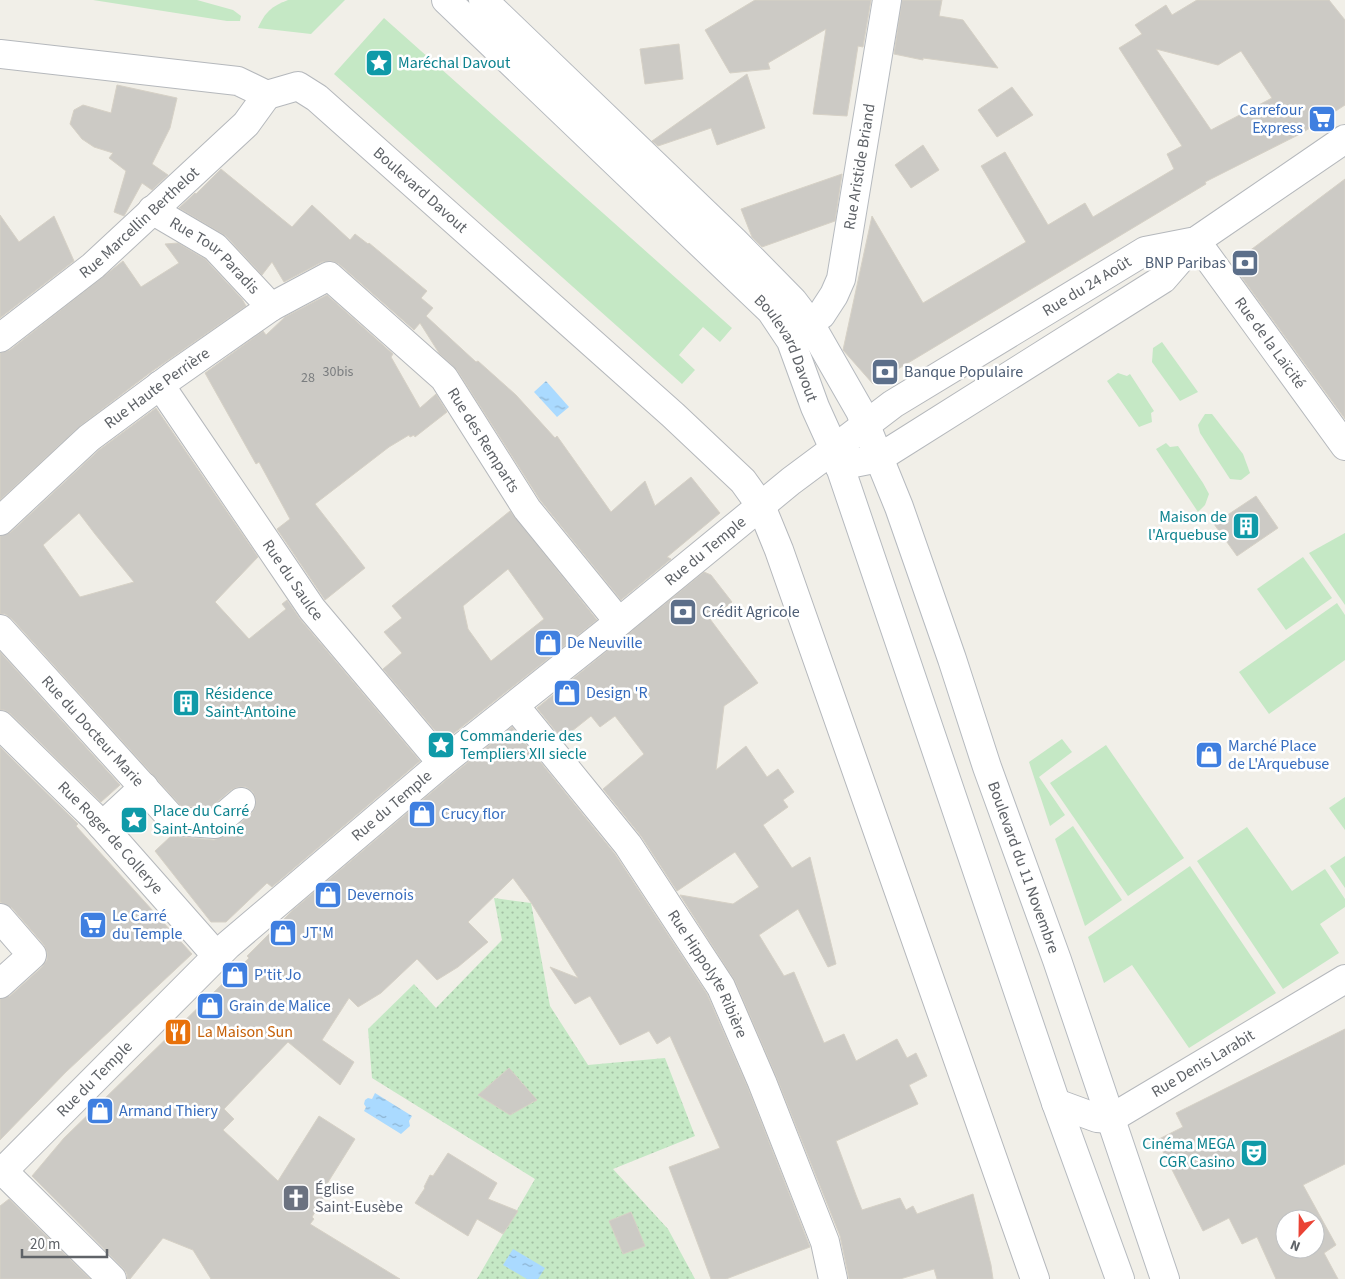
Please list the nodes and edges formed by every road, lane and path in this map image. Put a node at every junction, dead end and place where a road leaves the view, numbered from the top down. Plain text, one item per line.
1 (446, 0) edge
2 (483, 0) edge
3 (887, 0) edge
4 (0, 54) edge
5 (267, 95) junction
6 (1345, 139) edge
7 (152, 210) junction
8 (1196, 241) junction
9 (329, 276) joint
10 (271, 307) junction
11 (771, 311) junction
12 (809, 322) junction
13 (0, 338) edge
14 (160, 385) junction
15 (866, 425) junction
16 (1345, 446) edge
17 (836, 458) junction
18 (879, 458) junction
19 (761, 506) junction
20 (0, 521) edge
21 (619, 622) junction
22 (0, 629) edge
23 (515, 706) junction
24 (0, 725) edge
25 (442, 763) junction
26 (144, 787) junction
27 (241, 802) dead end
28 (102, 826) junction
29 (0, 918) edge
30 (216, 955) junction
31 (1345, 979) edge
32 (0, 984) edge
33 (1056, 1103) junction
34 (1110, 1119) junction
35 (1, 1172) edge
36 (112, 1279) edge
37 (833, 1279) edge
38 (1035, 1279) edge
39 (1120, 1279) edge
40 (1165, 1279) edge

1 - 11 street, Boulevard Davout
2 - 12 street, Boulevard Davout
3 - 12 street, Rue Aristide Briand
4 - 5 street
5 - 7 street, Rue Marcellin Berthelot
5 - 19 street, Boulevard Davout
6 - 8 street, Rue du 24 Août
7 - 10 street, Rue Tour Paradis
7 - 13 street, Rue Marcellin Berthelot
8 - 15 street, Rue du 24 Août
8 - 16 street, Rue de la Laïcité
8 - 18 street
9 - 10 street, Rue Haute Perrière
9 - 21 street, Rue des Remparts
10 - 14 street, Rue Haute Perrière
11 - 12 street
11 - 17 street, Boulevard Davout
12 - 15 street, Boulevard Davout
14 - 20 street, Rue Haute Perrière
14 - 25 street, Rue du Saulce
15 - 17 street, Rue du 24 Août
15 - 18 street, Boulevard du 11 Novembre
17 - 18 street
17 - 19 street, Rue du Temple
17 - 33 street
18 - 34 street, Boulevard du 11 Novembre
19 - 21 street, Rue du Temple
19 - 38 street
21 - 23 street, Rue du Temple
22 - 26 street, Rue du Docteur Marie
23 - 25 street, Rue du Temple
23 - 37 street, Rue Hippolyte Ribière
24 - 28 street, Rue Roger de Collerye
25 - 30 street, Rue du Temple
26 - 27 street, Rue du Docteur Marie
26 - 28 street
28 - 30 street, Rue Roger de Collerye
29 - 32 street
30 - 35 street, Rue du Temple
31 - 34 street, Rue Denis Larabit
33 - 34 street
33 - 39 street
34 - 40 street, Boulevard du 11 Novembre
35 - 36 street

